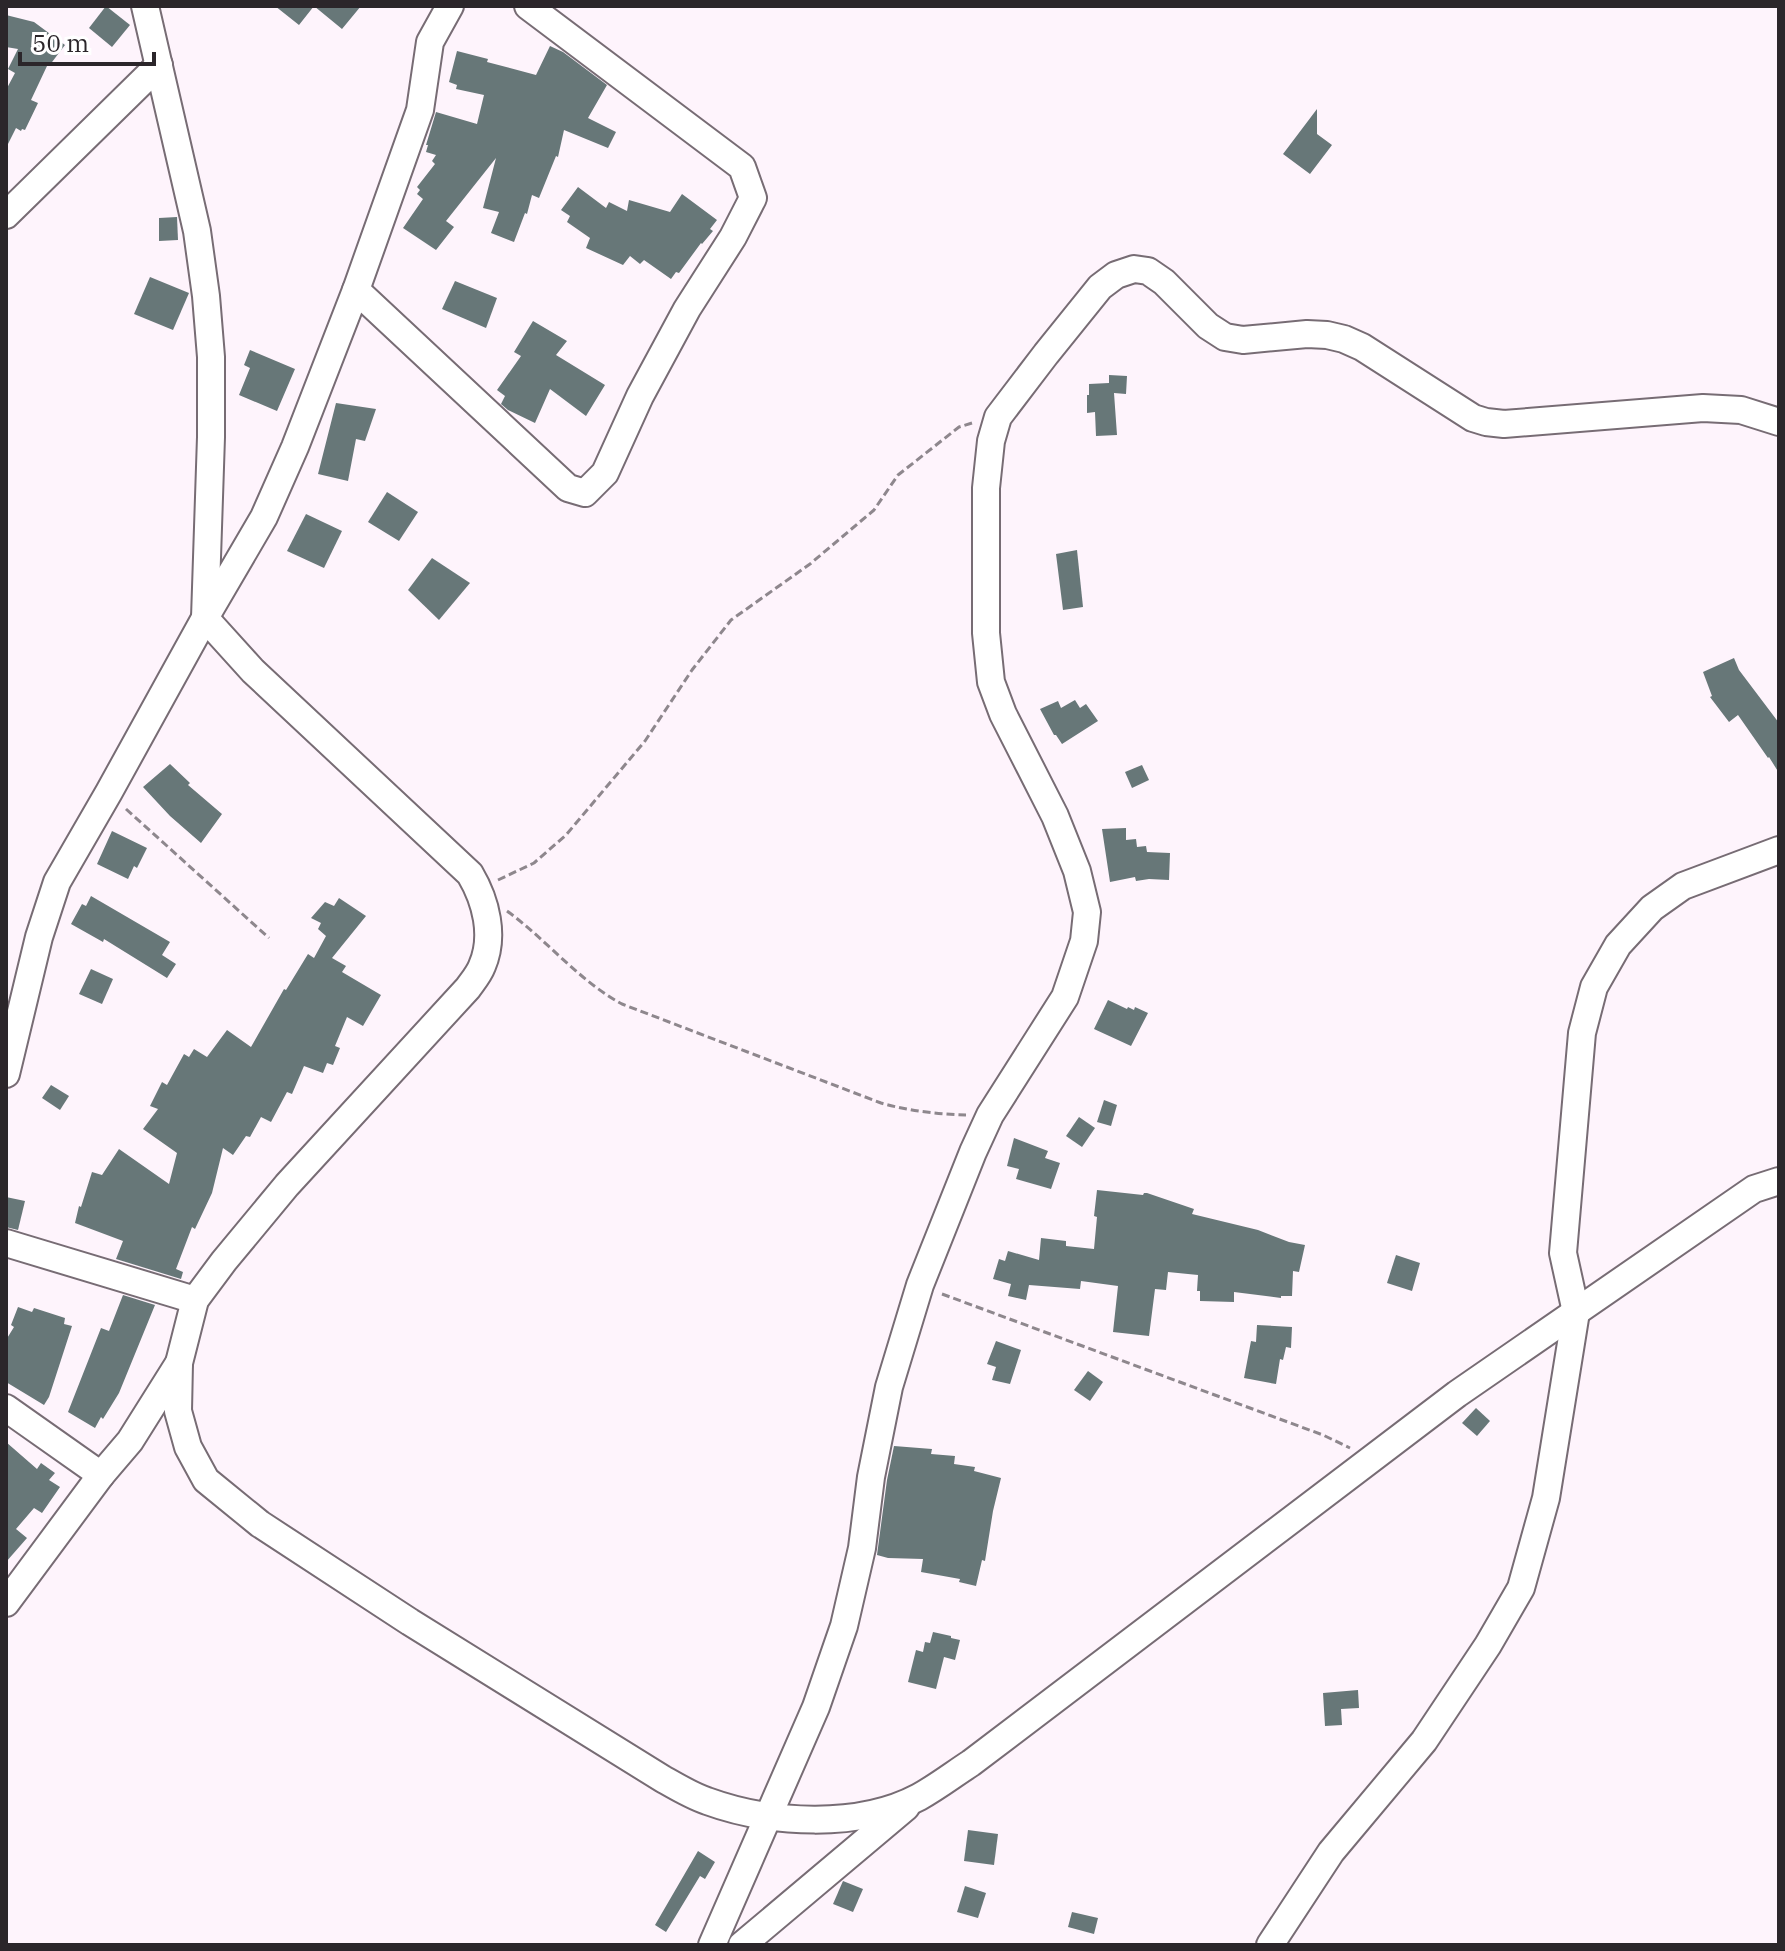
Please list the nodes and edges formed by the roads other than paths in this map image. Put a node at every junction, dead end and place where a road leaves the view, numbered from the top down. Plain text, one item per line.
1 (145, 6) edge
2 (450, 6) edge
3 (528, 6) edge
4 (159, 65) junction
5 (6, 215) edge
6 (356, 290) junction
7 (1779, 422) edge
8 (205, 618) junction
9 (1779, 850) edge
10 (8, 1059) edge
11 (1779, 1181) edge
12 (6, 1243) edge
13 (195, 1300) junction
14 (1576, 1312) junction
15 (179, 1363) junction
16 (6, 1408) edge
17 (101, 1475) junction
18 (6, 1603) edge
19 (918, 1797) junction
20 (768, 1817) junction
21 (712, 1945) edge
22 (742, 1945) edge
23 (1270, 1945) edge

1 - 4 street
2 - 6 street
3 - 6 street
4 - 5 street
4 - 8 street
6 - 8 street
7 - 20 street
8 - 10 street
8 - 13 street
9 - 14 street
11 - 14 street
12 - 13 street
13 - 15 street
14 - 19 street
14 - 23 street
15 - 17 street
15 - 20 street
16 - 17 street
17 - 18 street
19 - 20 street
19 - 22 street
20 - 21 street

